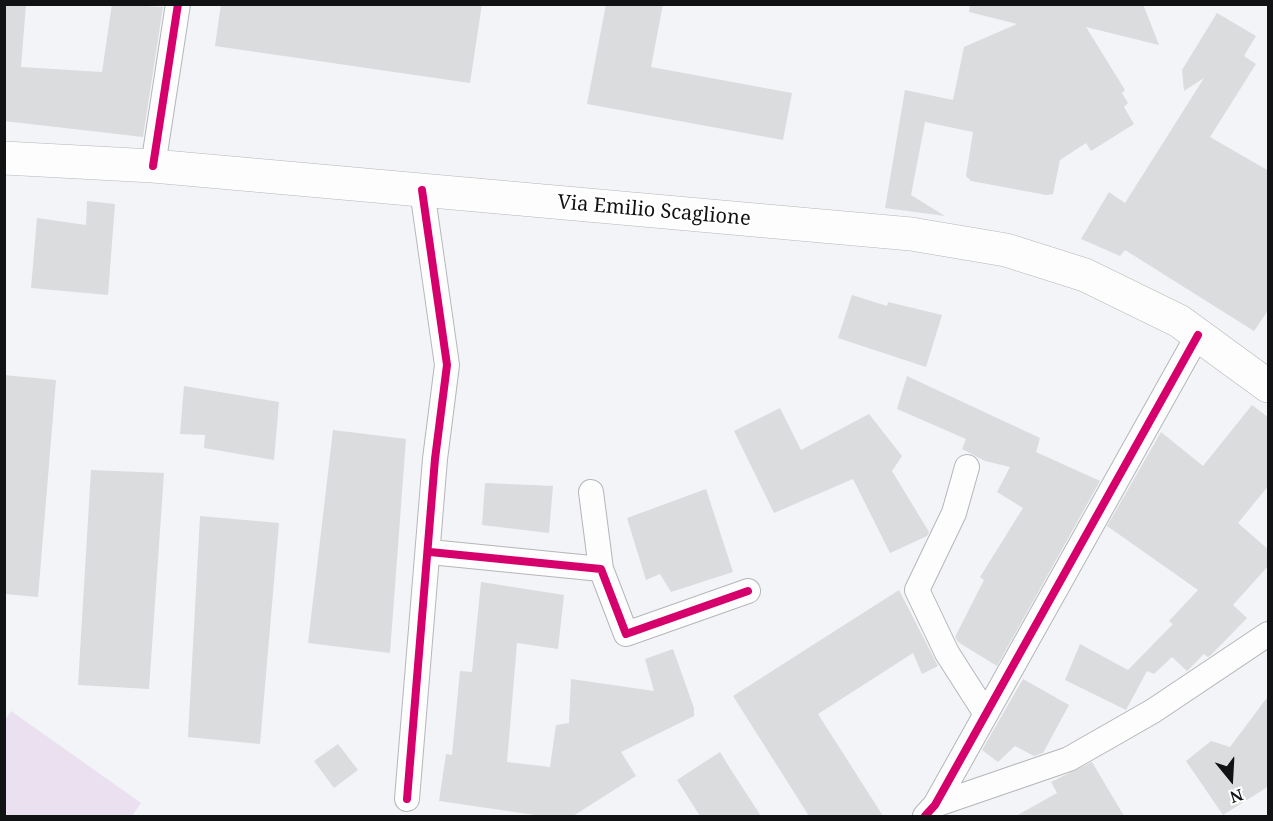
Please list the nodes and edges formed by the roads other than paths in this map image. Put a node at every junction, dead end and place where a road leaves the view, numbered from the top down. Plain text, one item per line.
1 (178, 4) edge
2 (4, 158) edge
3 (153, 166) junction
4 (423, 190) junction
5 (1198, 335) junction
6 (1269, 386) edge
7 (968, 467) dead end
8 (591, 492) dead end
9 (430, 552) junction
10 (601, 569) junction
11 (748, 591) dead end
12 (1269, 634) edge
13 (986, 714) junction
14 (407, 799) dead end
15 (930, 811) edge

1 - 3 street
2 - 3 main road, Via Emilio Scaglione
3 - 4 main road, Via Emilio Scaglione
4 - 5 main road, Via Emilio Scaglione
4 - 9 street
5 - 6 main road, Via Emilio Scaglione
5 - 13 street
7 - 13 street
8 - 10 street
9 - 10 street
9 - 14 street
10 - 11 street
12 - 15 street
13 - 15 street

